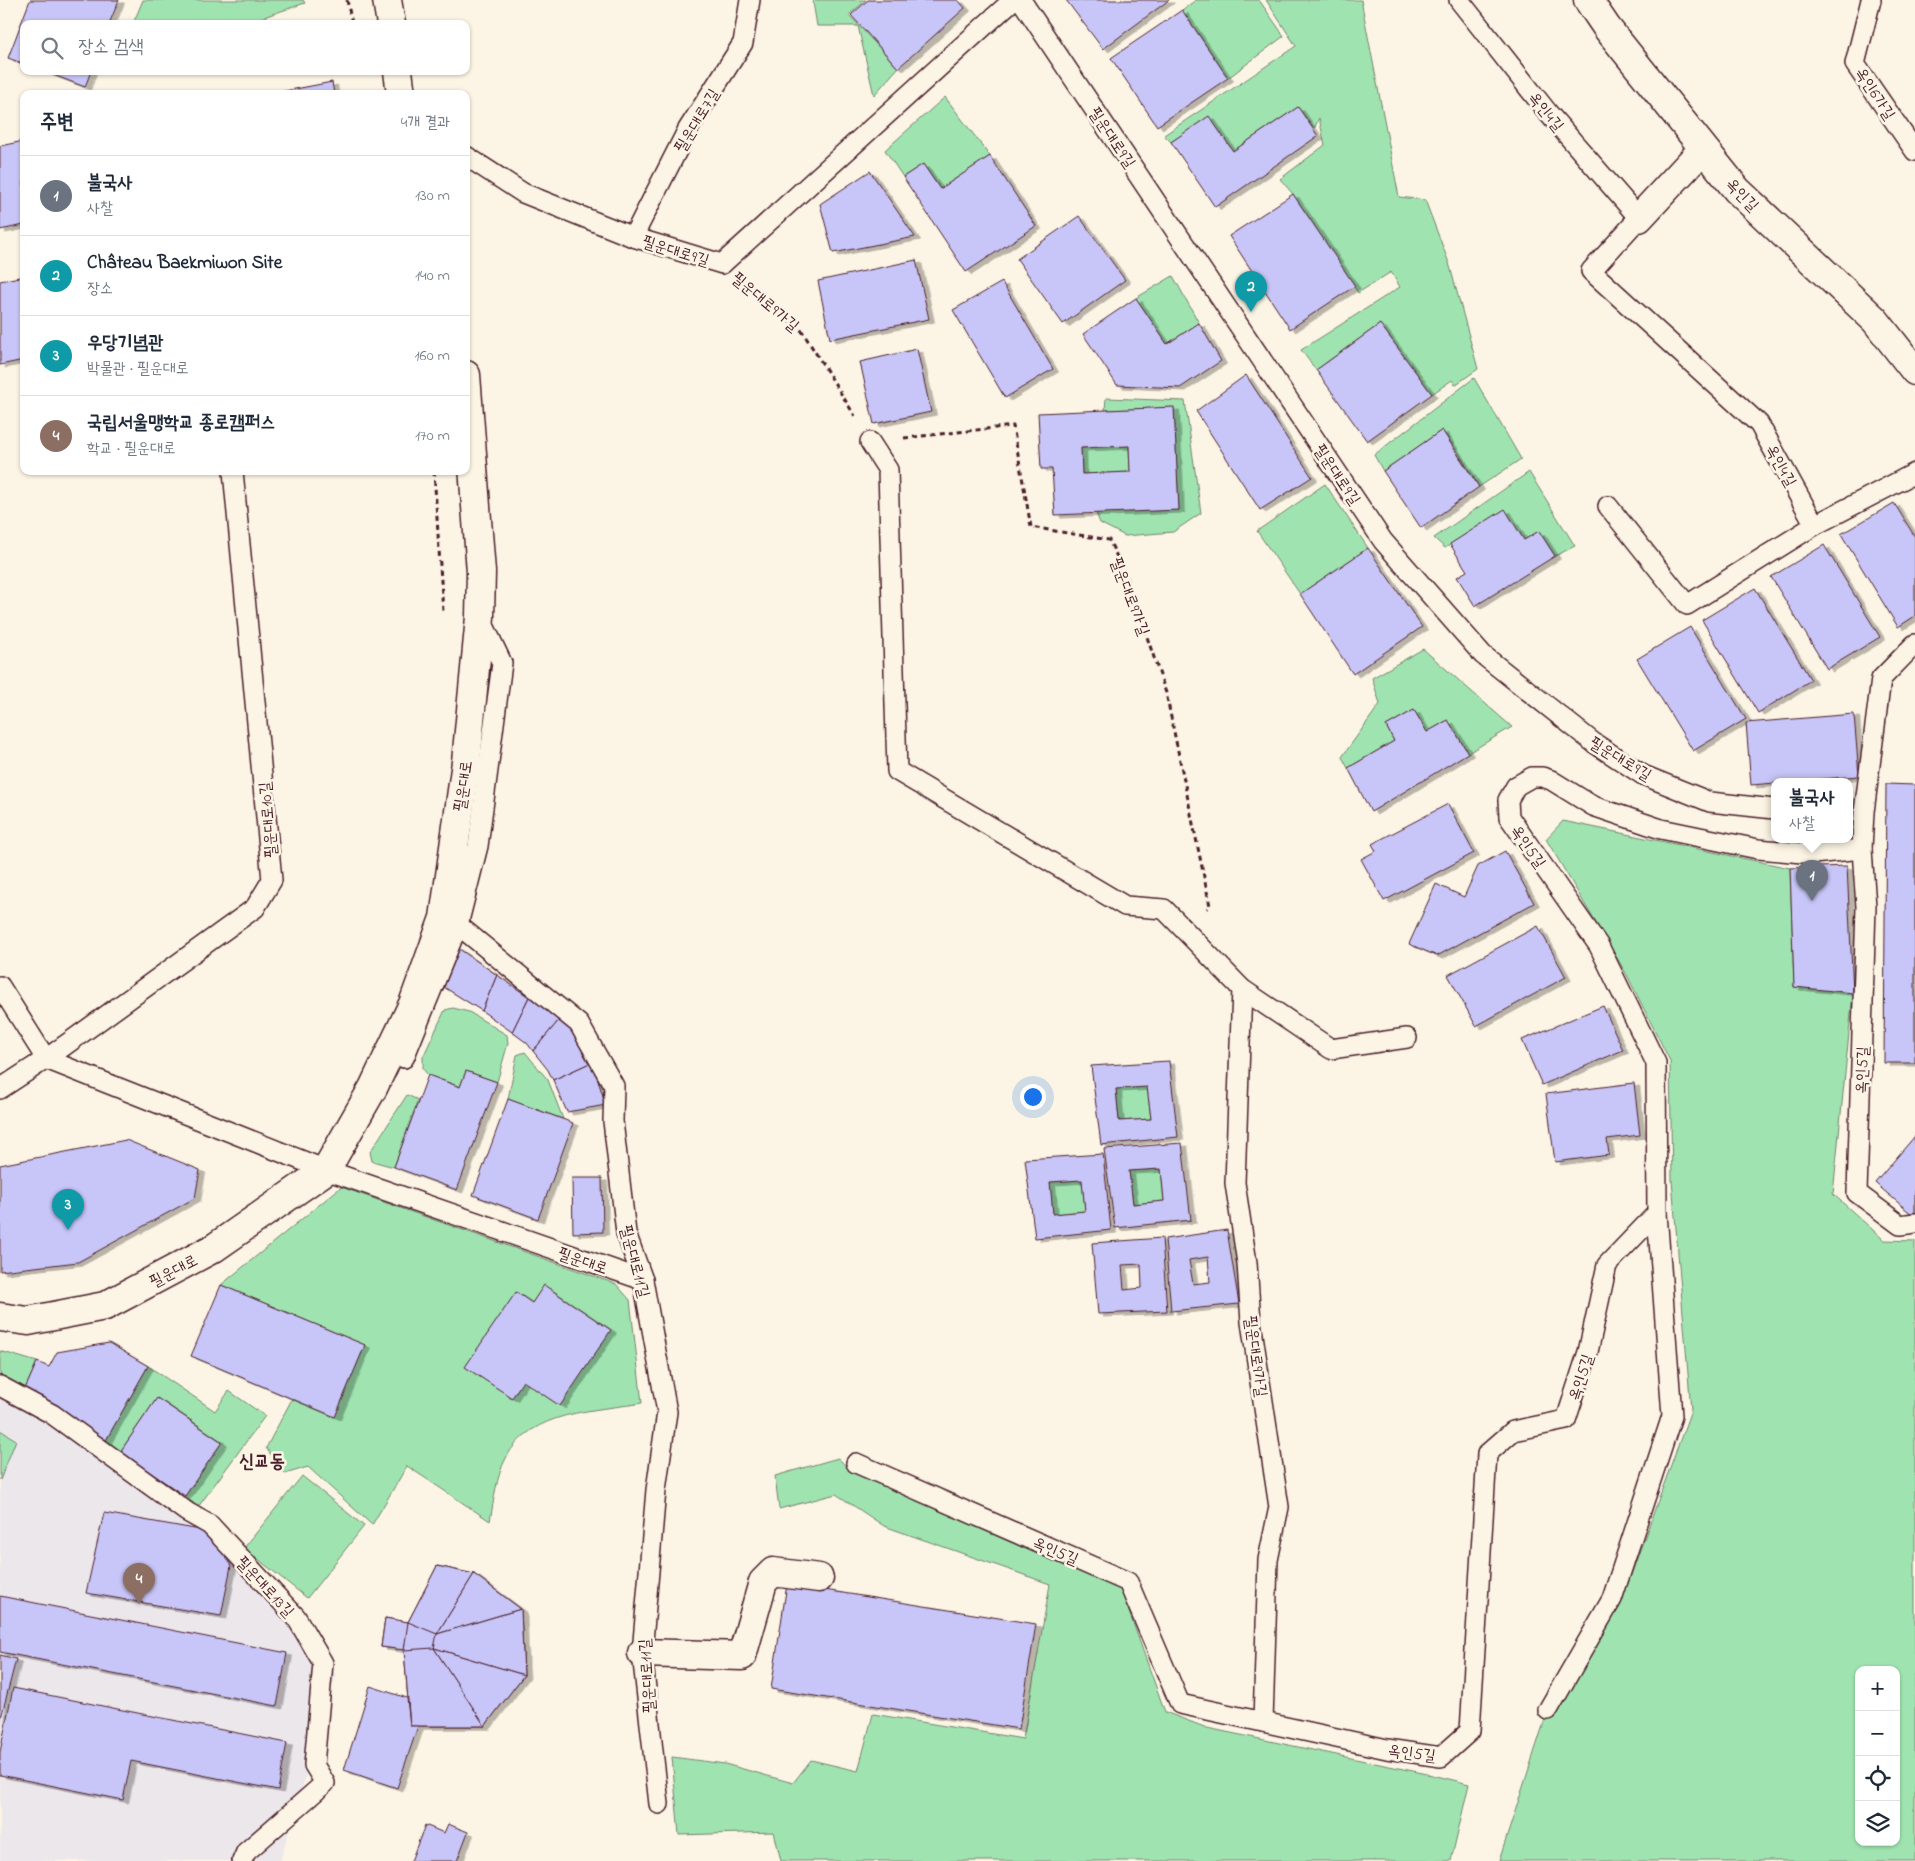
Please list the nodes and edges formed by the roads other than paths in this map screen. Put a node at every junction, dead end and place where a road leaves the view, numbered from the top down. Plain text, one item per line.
1 (387, 0) edge
2 (750, 0) edge
3 (1013, 0) edge
4 (1021, 0) edge
5 (1459, 0) edge
6 (1588, 0) edge
7 (1871, 0) edge
8 (390, 20) edge
9 (399, 75) edge
10 (400, 90) edge
11 (1703, 149) junction
12 (1915, 151) edge
13 (470, 159) edge
14 (1639, 218) junction
15 (633, 237) junction
16 (1915, 371) edge
17 (470, 428) edge
18 (870, 442) road end
19 (1915, 473) edge
20 (233, 475) edge
21 (1608, 506) dead end
22 (1815, 525) junction
23 (480, 617) junction
24 (1915, 644) edge
25 (1771, 809) edge
26 (1857, 811) edge
27 (1862, 848) junction
28 (458, 925) junction
29 (0, 986) edge
30 (1242, 989) junction
31 (1407, 1038) dead end
32 (404, 1058) dead end
33 (46, 1059) junction
34 (0, 1089) edge
35 (326, 1170) junction
36 (1657, 1212) junction
37 (1915, 1223) edge
38 (642, 1280) junction
39 (0, 1317) edge
40 (0, 1386) edge
41 (856, 1463) dead end
42 (819, 1578) dead end
43 (642, 1653) junction
44 (1548, 1710) dead end
45 (1263, 1722) junction
46 (658, 1804) dead end
47 (242, 1861) edge

1 - 8 street
2 - 15 lane, 필운대로7길
3 - 15 lane, 필운대로9길
4 - 25 lane, 필운대로9길
5 - 14 lane, 옥인4길
6 - 11 street, 옥인길
7 - 12 lane, 옥인6가길
9 - 10 street
11 - 14 street, 옥인4길
11 - 16 street, 옥인길
13 - 15 lane, 필운대로9길
14 - 22 lane, 옥인4길
17 - 23 street, 필운대로
18 - 30 lane
19 - 22 lane
20 - 33 lane, 필운대로10길
21 - 22 lane
23 - 28 lane
23 - 35 street, 필운대로
24 - 26 lane, 옥인5길
26 - 27 lane, 옥인5길
27 - 36 lane, 옥인5길
27 - 37 lane, 옥인5길
28 - 32 lane
28 - 38 lane, 필운대로11길
29 - 33 lane
30 - 31 lane
30 - 45 lane, 필운대로9가길
33 - 34 lane, 필운대로10길
33 - 35 lane, 필운대로
35 - 38 lane, 필운대로
35 - 39 street, 필운대로
36 - 44 lane, 옥인5길
36 - 45 lane, 옥인5길
38 - 43 lane, 필운대로11길
40 - 47 lane, 필운대로13길
41 - 45 lane, 옥인5길
42 - 43 street
43 - 46 lane, 필운대로11길

